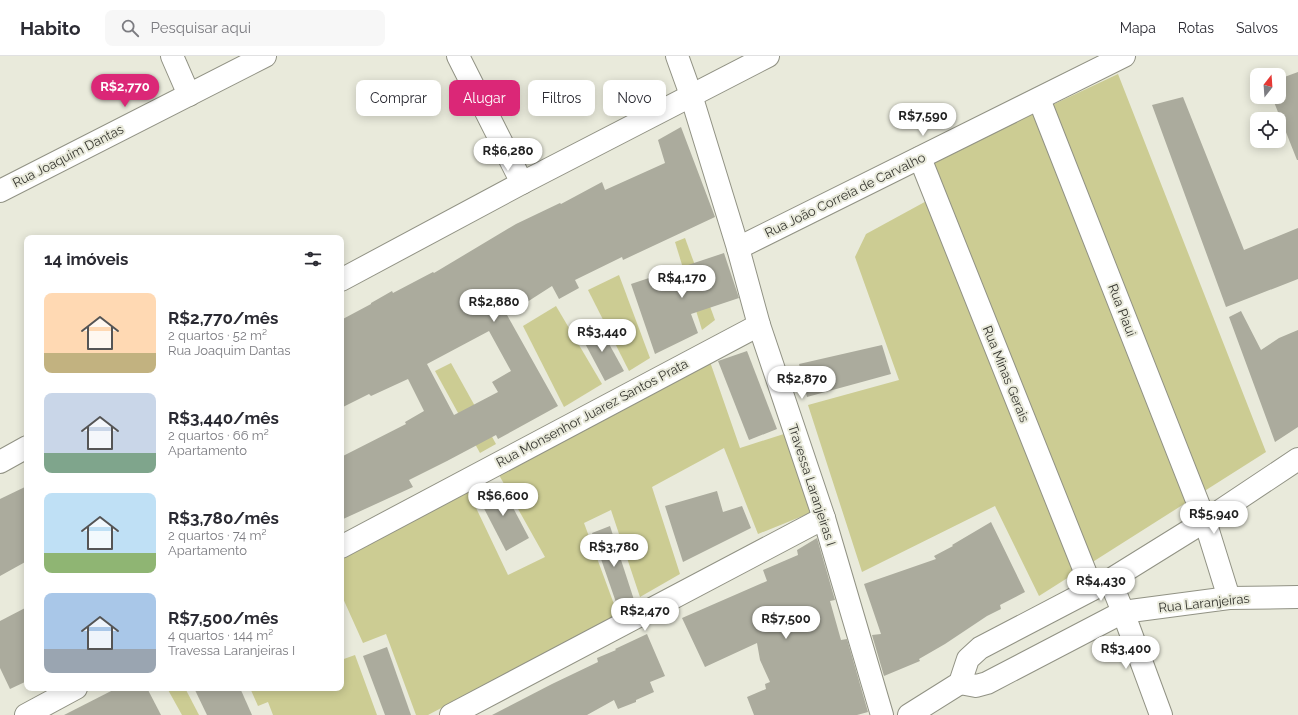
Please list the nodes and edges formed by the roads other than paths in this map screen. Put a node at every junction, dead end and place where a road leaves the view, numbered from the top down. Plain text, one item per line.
1 (172, 56) edge
2 (265, 56) edge
3 (458, 56) edge
4 (677, 56) edge
5 (768, 56) edge
6 (1124, 56) edge
7 (189, 95) junction
8 (691, 95) junction
9 (1039, 99) junction
10 (920, 158) junction
11 (522, 183) junction
12 (0, 191) edge
13 (738, 248) junction
14 (344, 278) edge
15 (759, 325) junction
16 (24, 449) edge
17 (1298, 459) edge
18 (0, 462) edge
19 (824, 518) junction
20 (1205, 521) junction
21 (344, 545) edge
22 (1101, 584) junction
23 (1298, 597) edge
24 (1228, 598) junction
25 (1123, 612) junction
26 (960, 683) junction
27 (70, 691) edge
28 (932, 709) edge
29 (26, 715) edge
30 (451, 715) edge
31 (882, 715) edge
32 (909, 715) edge
33 (1161, 715) edge

1 - 7 street
2 - 7 street, Rua Joaquim Dantas
3 - 11 street
4 - 8 street, Travessa Laranjeiras I
5 - 8 street
6 - 9 street, Rua João Correia de Carvalho
7 - 12 street, Rua Joaquim Dantas
8 - 11 street
8 - 13 street, Travessa Laranjeiras I
9 - 10 street, Rua João Correia de Carvalho
9 - 20 street, Rua Piaui
10 - 13 street, Rua João Correia de Carvalho
10 - 22 street, Rua Minas Gerais
11 - 14 street
13 - 15 street, Travessa Laranjeiras I
15 - 19 street, Travessa Laranjeiras I
15 - 21 street, Rua Monsenhor Juarez Santos Prata
16 - 18 street
17 - 20 street
19 - 30 street
19 - 31 street, Travessa Laranjeiras I
20 - 22 street
20 - 24 street, Rua Piaui
22 - 25 street, Rua Minas Gerais
22 - 26 street
23 - 24 street, Rua Laranjeiras
24 - 25 street, Rua Laranjeiras
25 - 26 street, Rua Laranjeiras
25 - 33 street, Rua Minas Gerais
26 - 28 street
27 - 29 street
28 - 32 street

